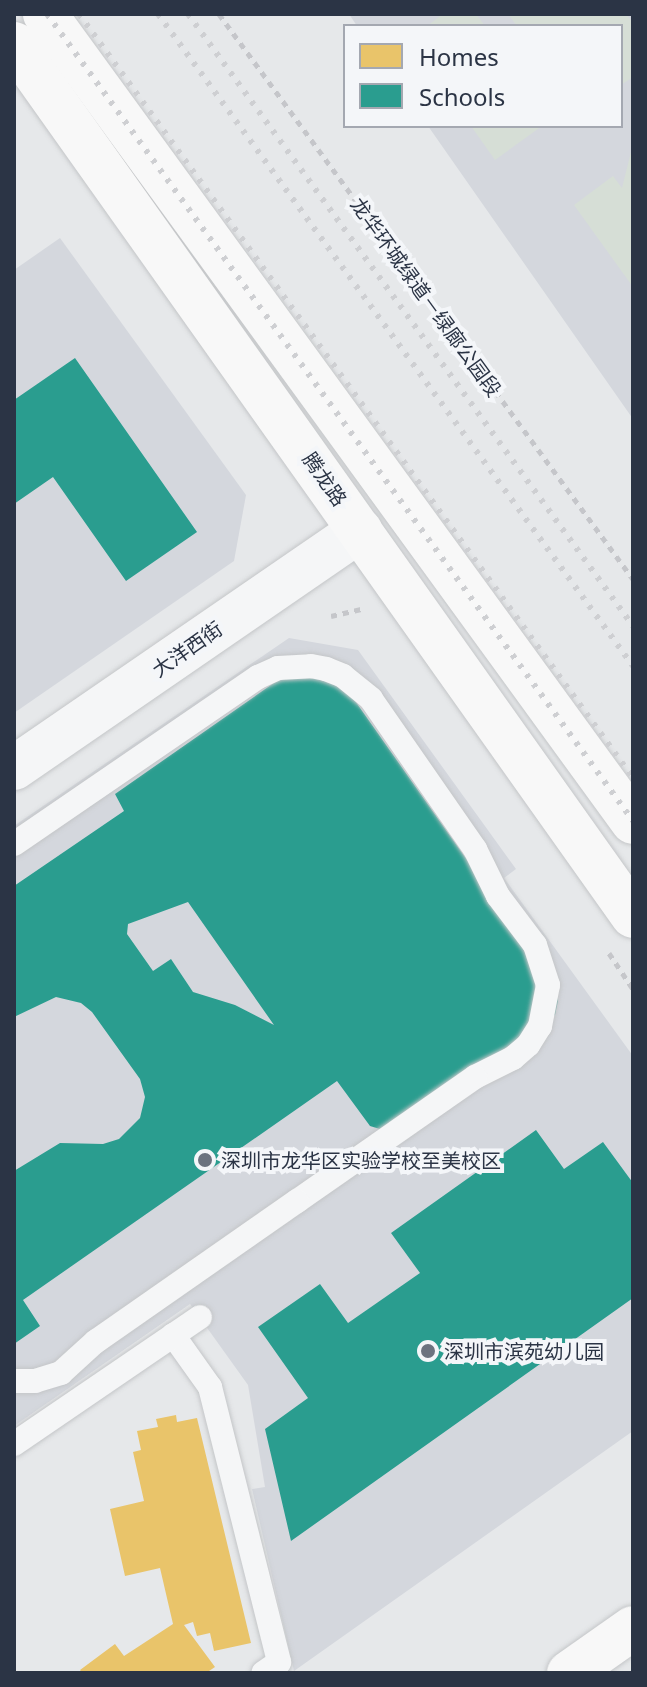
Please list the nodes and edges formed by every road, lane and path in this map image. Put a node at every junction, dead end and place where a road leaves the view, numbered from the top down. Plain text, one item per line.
1 (45, 14) edge
2 (219, 14) edge
3 (14, 44) edge
4 (360, 530) junction
5 (633, 579) edge
6 (14, 768) edge
7 (633, 822) edge
8 (14, 844) edge
9 (633, 916) edge
10 (200, 1317) dead end
11 (173, 1335) junction
12 (14, 1381) edge
13 (14, 1444) edge
14 (633, 1628) edge
15 (263, 1673) edge
16 (569, 1673) edge

1 - 7 main road
2 - 5 path, 龙华环城绿道－绿廊公园段
3 - 4 main road, 腾龙路
4 - 6 street, 大洋西街
4 - 9 main road, 腾龙路
8 - 12 lane
10 - 11 lane
11 - 13 lane
11 - 15 lane
14 - 16 main road

